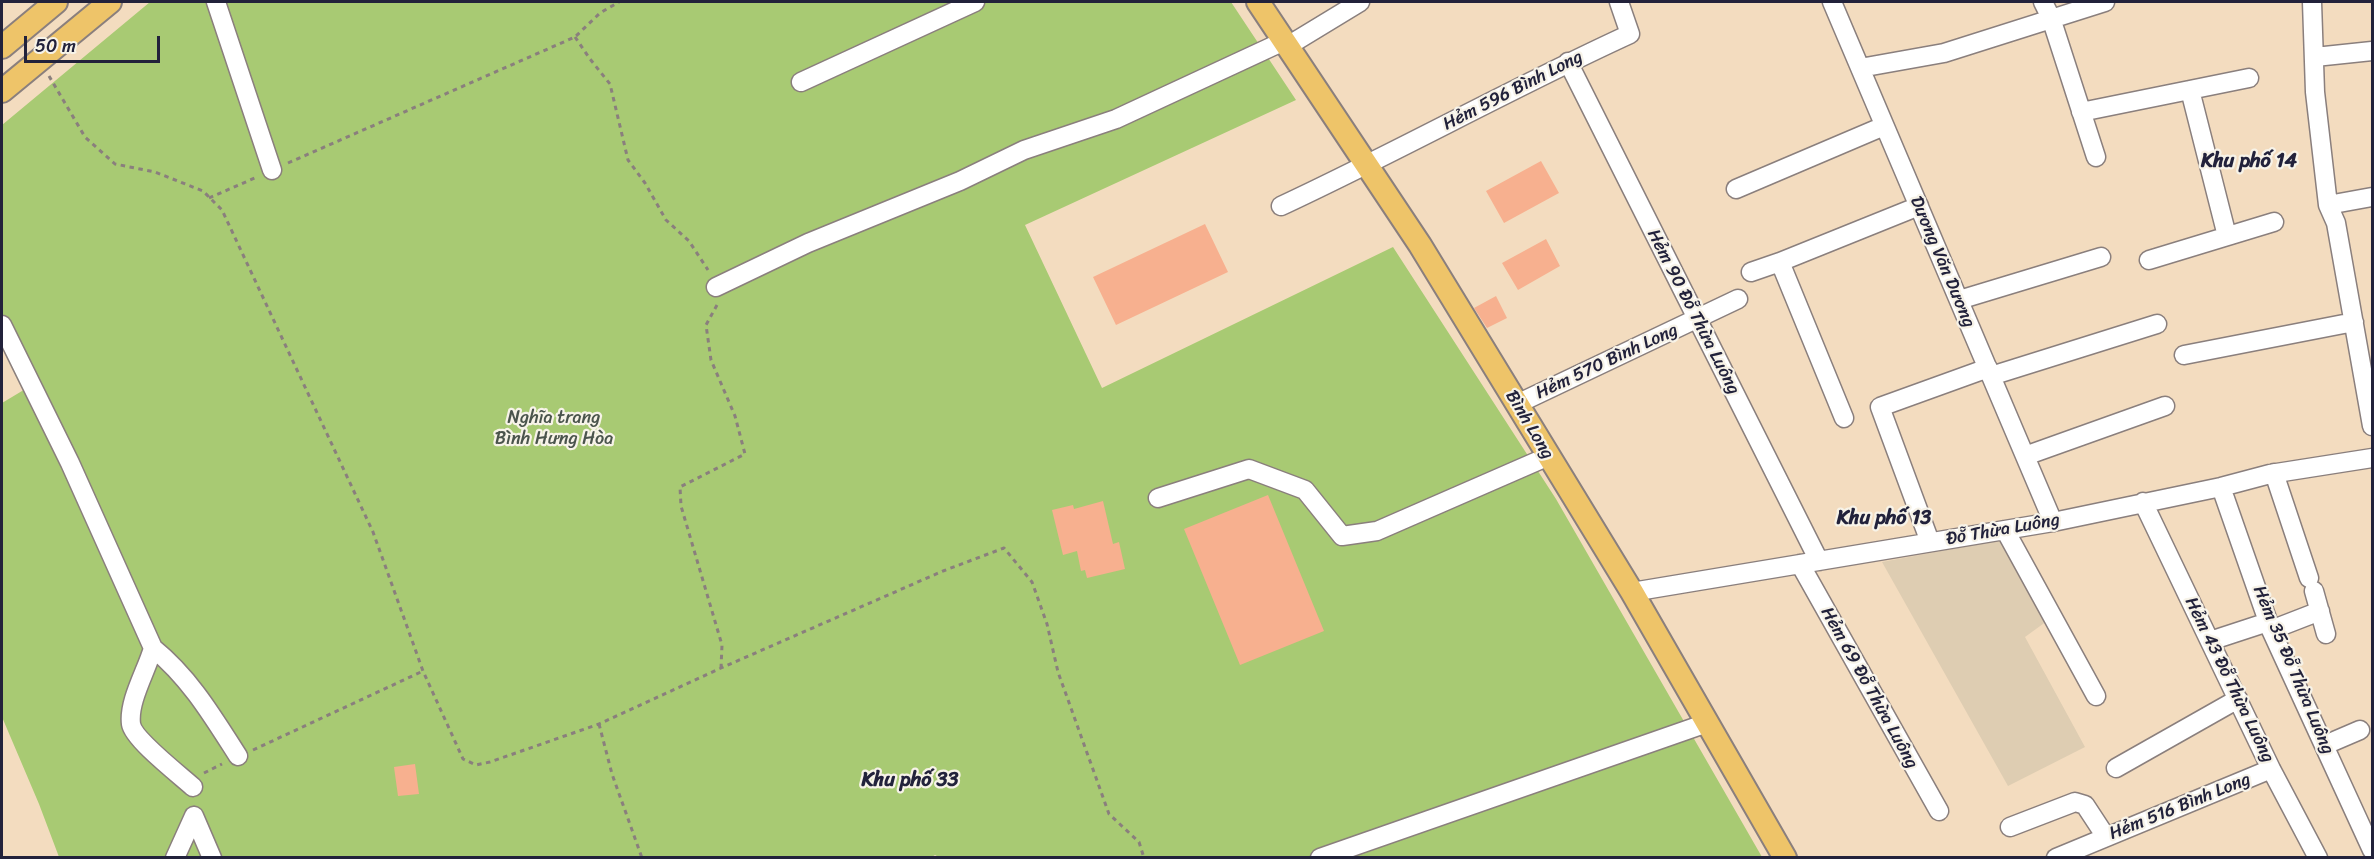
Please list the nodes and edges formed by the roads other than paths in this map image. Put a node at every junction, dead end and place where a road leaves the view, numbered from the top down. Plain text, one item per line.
1 (56, 2) edge
2 (110, 2) edge
3 (216, 2) edge
4 (975, 2) edge
5 (1258, 2) edge
6 (1360, 2) edge
7 (1618, 2) edge
8 (1832, 2) edge
9 (2043, 2) edge
10 (2105, 2) edge
11 (2312, 2) edge
12 (2051, 18) junction
13 (1285, 44) junction
14 (2, 46) edge
15 (2373, 51) edge
16 (2315, 57) junction
17 (1568, 62) junction
18 (1860, 68) junction
19 (2249, 78) dead end
20 (801, 82) dead end
21 (2190, 90) junction
22 (2, 91) edge
23 (2081, 112) junction
24 (1884, 126) junction
25 (2096, 157) dead end
26 (1366, 165) junction
27 (272, 170) road end
28 (1736, 189) dead end
29 (2373, 197) edge
30 (2328, 205) junction
31 (1281, 206) dead end
32 (1919, 206) junction
33 (2274, 222) dead end
34 (2227, 236) junction
35 (2101, 257) dead end
36 (2149, 260) dead end
37 (1780, 262) junction
38 (1751, 272) dead end
39 (716, 287) road end
40 (1738, 299) dead end
41 (1959, 300) junction
42 (1696, 319) junction
43 (2157, 324) dead end
44 (2, 325) edge
45 (2361, 331) edge
46 (2184, 355) dead end
47 (1990, 372) junction
48 (1517, 404) junction
49 (2165, 406) dead end
50 (1844, 418) dead end
51 (2373, 426) edge
52 (1549, 456) junction
53 (2025, 456) junction
54 (2373, 458) edge
55 (2274, 473) junction
56 (2221, 487) junction
57 (1158, 498) dead end
58 (2143, 502) junction
59 (2053, 522) junction
60 (2005, 530) junction
61 (1930, 542) junction
62 (1820, 561) junction
63 (1800, 564) junction
64 (1632, 592) junction
65 (2320, 611) junction
66 (2270, 626) junction
67 (2326, 634) dead end
68 (2210, 641) junction
69 (153, 648) junction
70 (2096, 696) dead end
71 (2238, 699) junction
72 (1707, 723) junction
73 (2360, 730) dead end
74 (2325, 745) junction
75 (238, 756) road end
76 (2116, 768) dead end
77 (2271, 769) junction
78 (193, 787) road end
79 (1939, 811) dead end
80 (2010, 827) dead end
81 (2106, 837) junction
82 (2373, 850) edge
83 (175, 858) edge
84 (212, 858) edge
85 (1320, 858) edge
86 (1785, 858) edge
87 (2056, 858) edge
88 (2318, 858) edge

1 - 14 main road
2 - 22 main road
3 - 27 street
4 - 20 street
5 - 13 main road, Bình Long
6 - 13 street
7 - 17 street, Hẻm 596 Bình Long
8 - 18 street, Dương Văn Dương
9 - 12 street
10 - 12 street
11 - 16 street
12 - 18 street
12 - 23 street
13 - 26 main road, Bình Long
13 - 39 street
15 - 16 street
16 - 30 street
17 - 26 street, Hẻm 596 Bình Long
17 - 42 street, Hẻm 90 Đỗ Thừa Luông
18 - 24 street, Dương Văn Dương
19 - 21 street
21 - 23 street
21 - 34 street
23 - 25 street
24 - 28 street
24 - 32 street, Dương Văn Dương
26 - 31 street, Hẻm 596 Bình Long
26 - 48 main road, Bình Long
29 - 30 street
30 - 45 street
32 - 37 street
32 - 41 street, Dương Văn Dương
33 - 34 street
34 - 36 street
35 - 41 street
37 - 38 street
37 - 50 street
40 - 42 street, Hẻm 570 Bình Long
41 - 47 street, Dương Văn Dương
42 - 48 street, Hẻm 570 Bình Long
42 - 62 street, Hẻm 90 Đỗ Thừa Luông
43 - 47 street
44 - 69 street
45 - 46 street
45 - 51 street
47 - 53 street, Dương Văn Dương
47 - 61 street
48 - 52 main road, Bình Long
49 - 53 street
52 - 57 street
52 - 64 main road, Bình Long
53 - 59 street, Dương Văn Dương
54 - 55 street, Đỗ Thừa Luông
55 - 56 street, Đỗ Thừa Luông
55 - 65 street
56 - 58 street, Đỗ Thừa Luông
56 - 66 street, Hẻm 35 Đỗ Thừa Luông
58 - 59 street, Đỗ Thừa Luông
58 - 68 street, Hẻm 43 Đỗ Thừa Luông
59 - 60 street, Đỗ Thừa Luông
60 - 61 street, Đỗ Thừa Luông
60 - 70 street
61 - 62 street, Đỗ Thừa Luông
62 - 63 street, Đỗ Thừa Luông
63 - 64 street, Đỗ Thừa Luông
63 - 79 street, Hẻm 69 Đỗ Thừa Luông
64 - 72 main road, Bình Long
65 - 66 street
65 - 67 street
66 - 68 street
66 - 74 street, Hẻm 35 Đỗ Thừa Luông
68 - 71 street, Hẻm 43 Đỗ Thừa Luông
69 - 75 street
69 - 78 street
71 - 76 street
71 - 77 street, Hẻm 43 Đỗ Thừa Luông
72 - 85 street
72 - 86 main road, Bình Long
73 - 74 street
74 - 82 street, Hẻm 35 Đỗ Thừa Luông
77 - 81 street, Hẻm 516 Bình Long
77 - 88 street, Hẻm 43 Đỗ Thừa Luông
80 - 81 street
81 - 87 street, Hẻm 516 Bình Long
83 - 84 street

